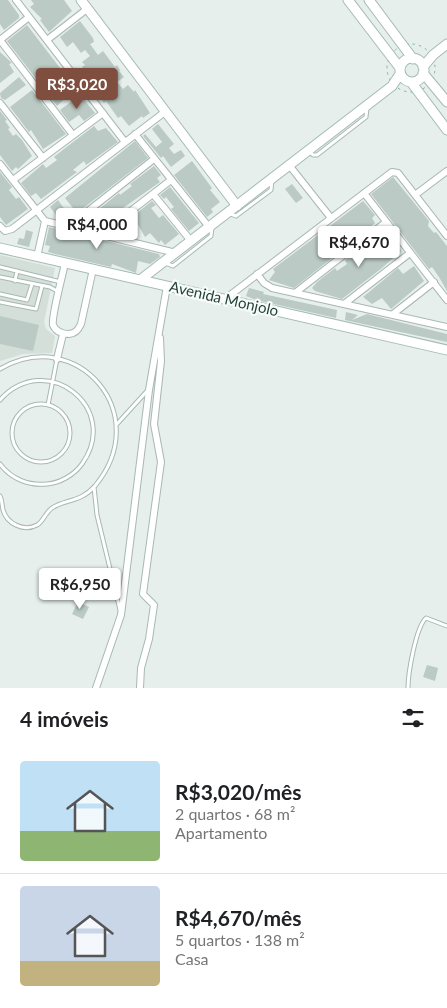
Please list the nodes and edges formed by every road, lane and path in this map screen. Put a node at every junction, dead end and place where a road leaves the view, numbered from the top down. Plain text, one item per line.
1 (16, 0) edge
2 (81, 0) edge
3 (348, 0) edge
4 (369, 0) edge
5 (88, 9) junction
6 (29, 17) junction
7 (0, 40) edge
8 (46, 40) junction
9 (447, 44) edge
10 (404, 45) junction
11 (432, 55) junction
12 (391, 56) junction
13 (419, 65) junction
14 (400, 71) junction
15 (409, 82) junction
16 (431, 82) junction
17 (393, 85) junction
18 (443, 91) edge
19 (418, 92) junction
20 (447, 102) edge
21 (0, 103) edge
22 (166, 111) junction
23 (102, 113) junction
24 (447, 130) edge
25 (135, 134) junction
26 (74, 135) junction
27 (125, 142) junction
28 (43, 158) junction
29 (154, 159) junction
30 (0, 164) edge
31 (289, 165) junction
32 (447, 171) edge
33 (272, 178) junction
34 (13, 180) junction
35 (171, 180) junction
36 (364, 193) junction
37 (153, 194) junction
38 (415, 195) junction
39 (238, 206) junction
40 (36, 211) junction
41 (228, 213) junction
42 (331, 218) junction
43 (45, 221) junction
44 (386, 222) junction
45 (0, 226) edge
46 (69, 226) junction
47 (210, 226) junction
48 (101, 234) junction
49 (447, 236) edge
50 (190, 242) junction
51 (0, 248) edge
52 (176, 252) junction
53 (410, 253) junction
54 (37, 257) junction
55 (164, 262) junction
56 (65, 263) junction
57 (0, 267) edge
58 (92, 270) junction
59 (17, 271) junction
60 (257, 274) junction
61 (0, 277) edge
62 (15, 280) junction
63 (140, 280) junction
64 (61, 282) junction
65 (434, 282) junction
66 (32, 284) junction
67 (42, 286) junction
68 (167, 286) junction
69 (59, 293) junction
70 (295, 293) junction
71 (0, 294) edge
72 (225, 299) junction
73 (447, 300) edge
74 (0, 302) edge
75 (344, 304) junction
76 (393, 314) junction
77 (447, 327) edge
78 (63, 334) junction
79 (159, 335) junction
80 (447, 350) edge
81 (57, 359) junction
82 (0, 369) edge
83 (52, 381) junction
84 (149, 390) junction
85 (0, 400) edge
86 (48, 405) junction
87 (117, 424) junction
88 (0, 464) edge
89 (94, 486) junction
90 (0, 496) edge
91 (121, 615) junction
92 (447, 626) edge
93 (96, 688) edge
94 (140, 688) edge
95 (408, 688) edge

1 - 6 street
2 - 5 street
3 - 12 street
4 - 10 street
5 - 8 street
5 - 22 street
6 - 7 street
6 - 8 street
7 - 26 street
8 - 23 street
9 - 11 street
10 - 11 path
10 - 12 path
10 - 13 street
11 - 13 street
11 - 16 path
12 - 14 street
12 - 17 path
13 - 14 street
13 - 15 street
13 - 16 street
14 - 15 street
14 - 17 street
15 - 17 street
15 - 19 street
16 - 18 street
16 - 19 path
17 - 19 path
17 - 31 street
18 - 20 street
19 - 24 street
21 - 28 street
22 - 25 street
22 - 39 street
23 - 26 street
23 - 27 street
25 - 27 street
25 - 29 street
26 - 28 street
27 - 40 street
28 - 34 street
29 - 35 street
29 - 46 street
30 - 34 street
31 - 33 street
31 - 42 street
32 - 38 street
33 - 39 street
33 - 41 lane
34 - 40 street
35 - 37 street
35 - 47 street
36 - 38 street
36 - 42 street
36 - 44 street
37 - 48 street
37 - 50 street
38 - 49 street
39 - 41 street
40 - 43 street
40 - 45 street
41 - 47 street
42 - 60 street
43 - 46 street
43 - 54 street
44 - 53 street
44 - 70 street
46 - 48 street
47 - 50 street
47 - 55 lane
48 - 52 street
50 - 52 street
51 - 54 street, Avenida Monjolo
52 - 55 street
53 - 65 street
53 - 75 street
54 - 56 street, Avenida Monjolo
55 - 63 street
56 - 58 street, Avenida Monjolo
56 - 64 street
57 - 59 lane
58 - 63 street, Avenida Monjolo
58 - 78 street
59 - 62 lane
59 - 64 lane
60 - 70 street
60 - 72 street
61 - 62 lane
62 - 66 lane
63 - 68 street, Avenida Monjolo
64 - 69 street
65 - 73 street
65 - 76 street
66 - 67 lane
66 - 71 lane
67 - 69 lane
67 - 74 lane
68 - 72 street, Avenida Monjolo
68 - 79 street
69 - 78 street
70 - 75 street
72 - 80 street, Avenida Monjolo
75 - 76 street
76 - 77 street
78 - 81 street
79 - 84 street
79 - 94 street
81 - 82 lane
81 - 83 lane
81 - 87 lane
83 - 85 lane
83 - 86 lane
83 - 88 lane
84 - 87 lane
84 - 91 street
86 - 86 lane
87 - 89 lane
89 - 90 lane
89 - 91 lane
91 - 93 street
92 - 95 lane

